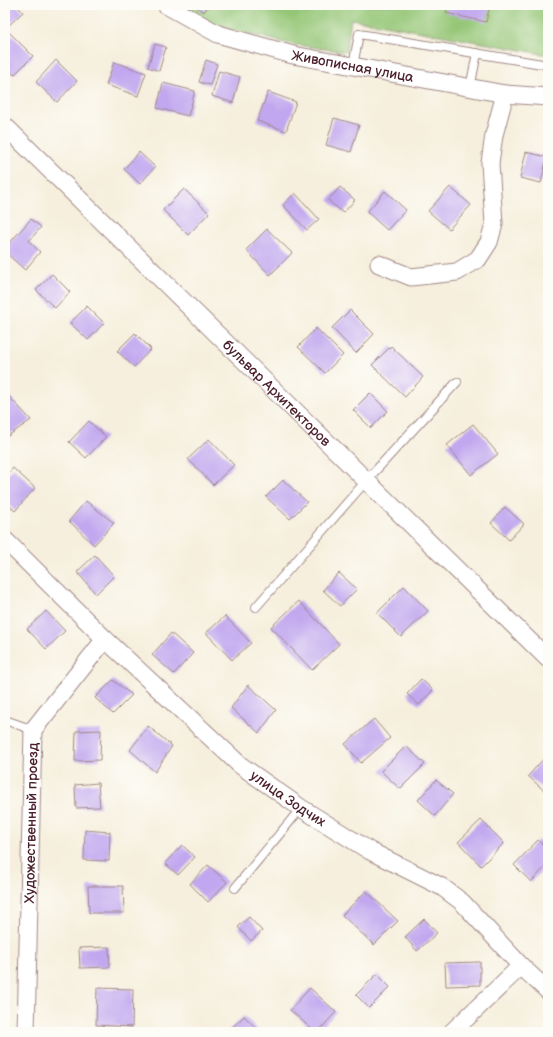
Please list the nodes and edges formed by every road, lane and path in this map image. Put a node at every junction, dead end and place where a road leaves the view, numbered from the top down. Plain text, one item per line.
1 (166, 5) edge
2 (477, 53) junction
3 (548, 65) edge
4 (353, 66) junction
5 (470, 88) junction
6 (505, 94) junction
7 (548, 97) edge
8 (5, 126) edge
9 (379, 264) dead end
10 (457, 382) dead end
11 (366, 481) junction
12 (5, 540) edge
13 (256, 607) dead end
14 (105, 639) junction
15 (548, 659) edge
16 (5, 720) edge
17 (33, 730) junction
18 (301, 808) junction
19 (235, 888) dead end
20 (521, 966) junction
21 (548, 992) edge
22 (26, 1032) edge
23 (452, 1032) edge

1 - 4 street, Живописная улица
2 - 3 lane
2 - 4 lane
2 - 5 lane
4 - 5 street, Живописная улица
5 - 6 street, Живописная улица
6 - 7 street, Живописная улица
6 - 9 street
8 - 11 street, бульвар Архитекторов
10 - 11 lane
11 - 13 lane
11 - 15 street, бульвар Архитекторов
12 - 14 street, улица Зодчих
14 - 17 street, Художественный проезд
14 - 18 street, улица Зодчих
16 - 17 lane
17 - 22 street, Художественный проезд
18 - 19 lane
18 - 20 street, улица Зодчих
20 - 21 street, улица Зодчих
20 - 23 street

